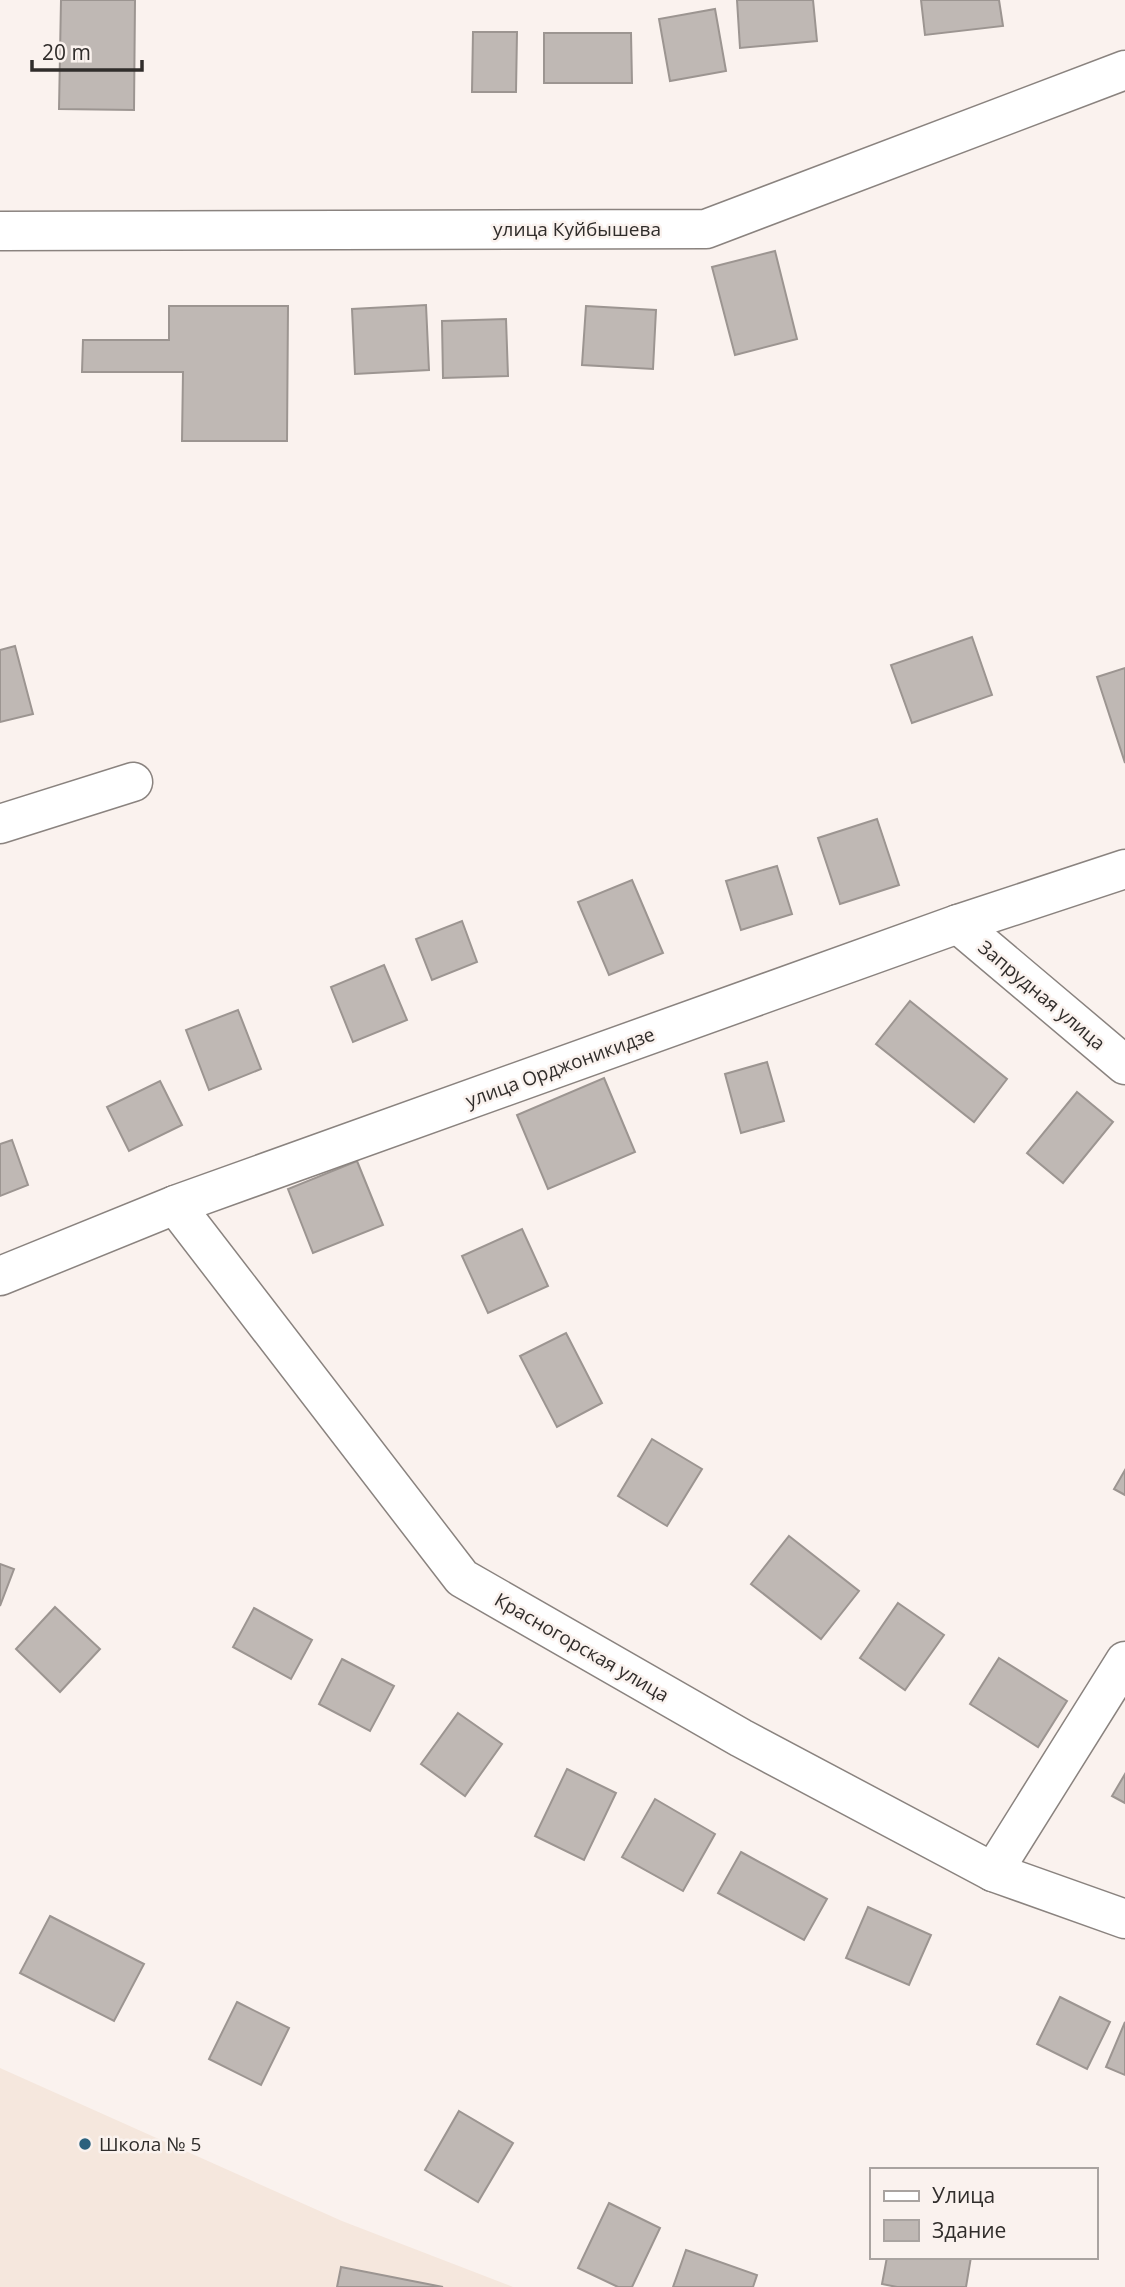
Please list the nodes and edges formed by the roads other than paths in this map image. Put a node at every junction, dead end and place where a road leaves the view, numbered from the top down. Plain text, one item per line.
1 (1125, 70) edge
2 (0, 231) edge
3 (133, 782) dead end
4 (0, 824) edge
5 (1125, 869) edge
6 (958, 924) junction
7 (1125, 1065) edge
8 (174, 1205) junction
9 (0, 1276) edge
10 (1125, 1661) edge
11 (993, 1872) junction
12 (1125, 1919) edge

1 - 2 street, улица Куйбышева
3 - 4 street
5 - 6 street, улица Орджоникидзе
6 - 7 street, Запрудная улица
6 - 8 street, улица Орджоникидзе
8 - 9 street, улица Орджоникидзе
8 - 11 street, Красногорская улица
10 - 11 street
11 - 12 street, Красногорская улица

